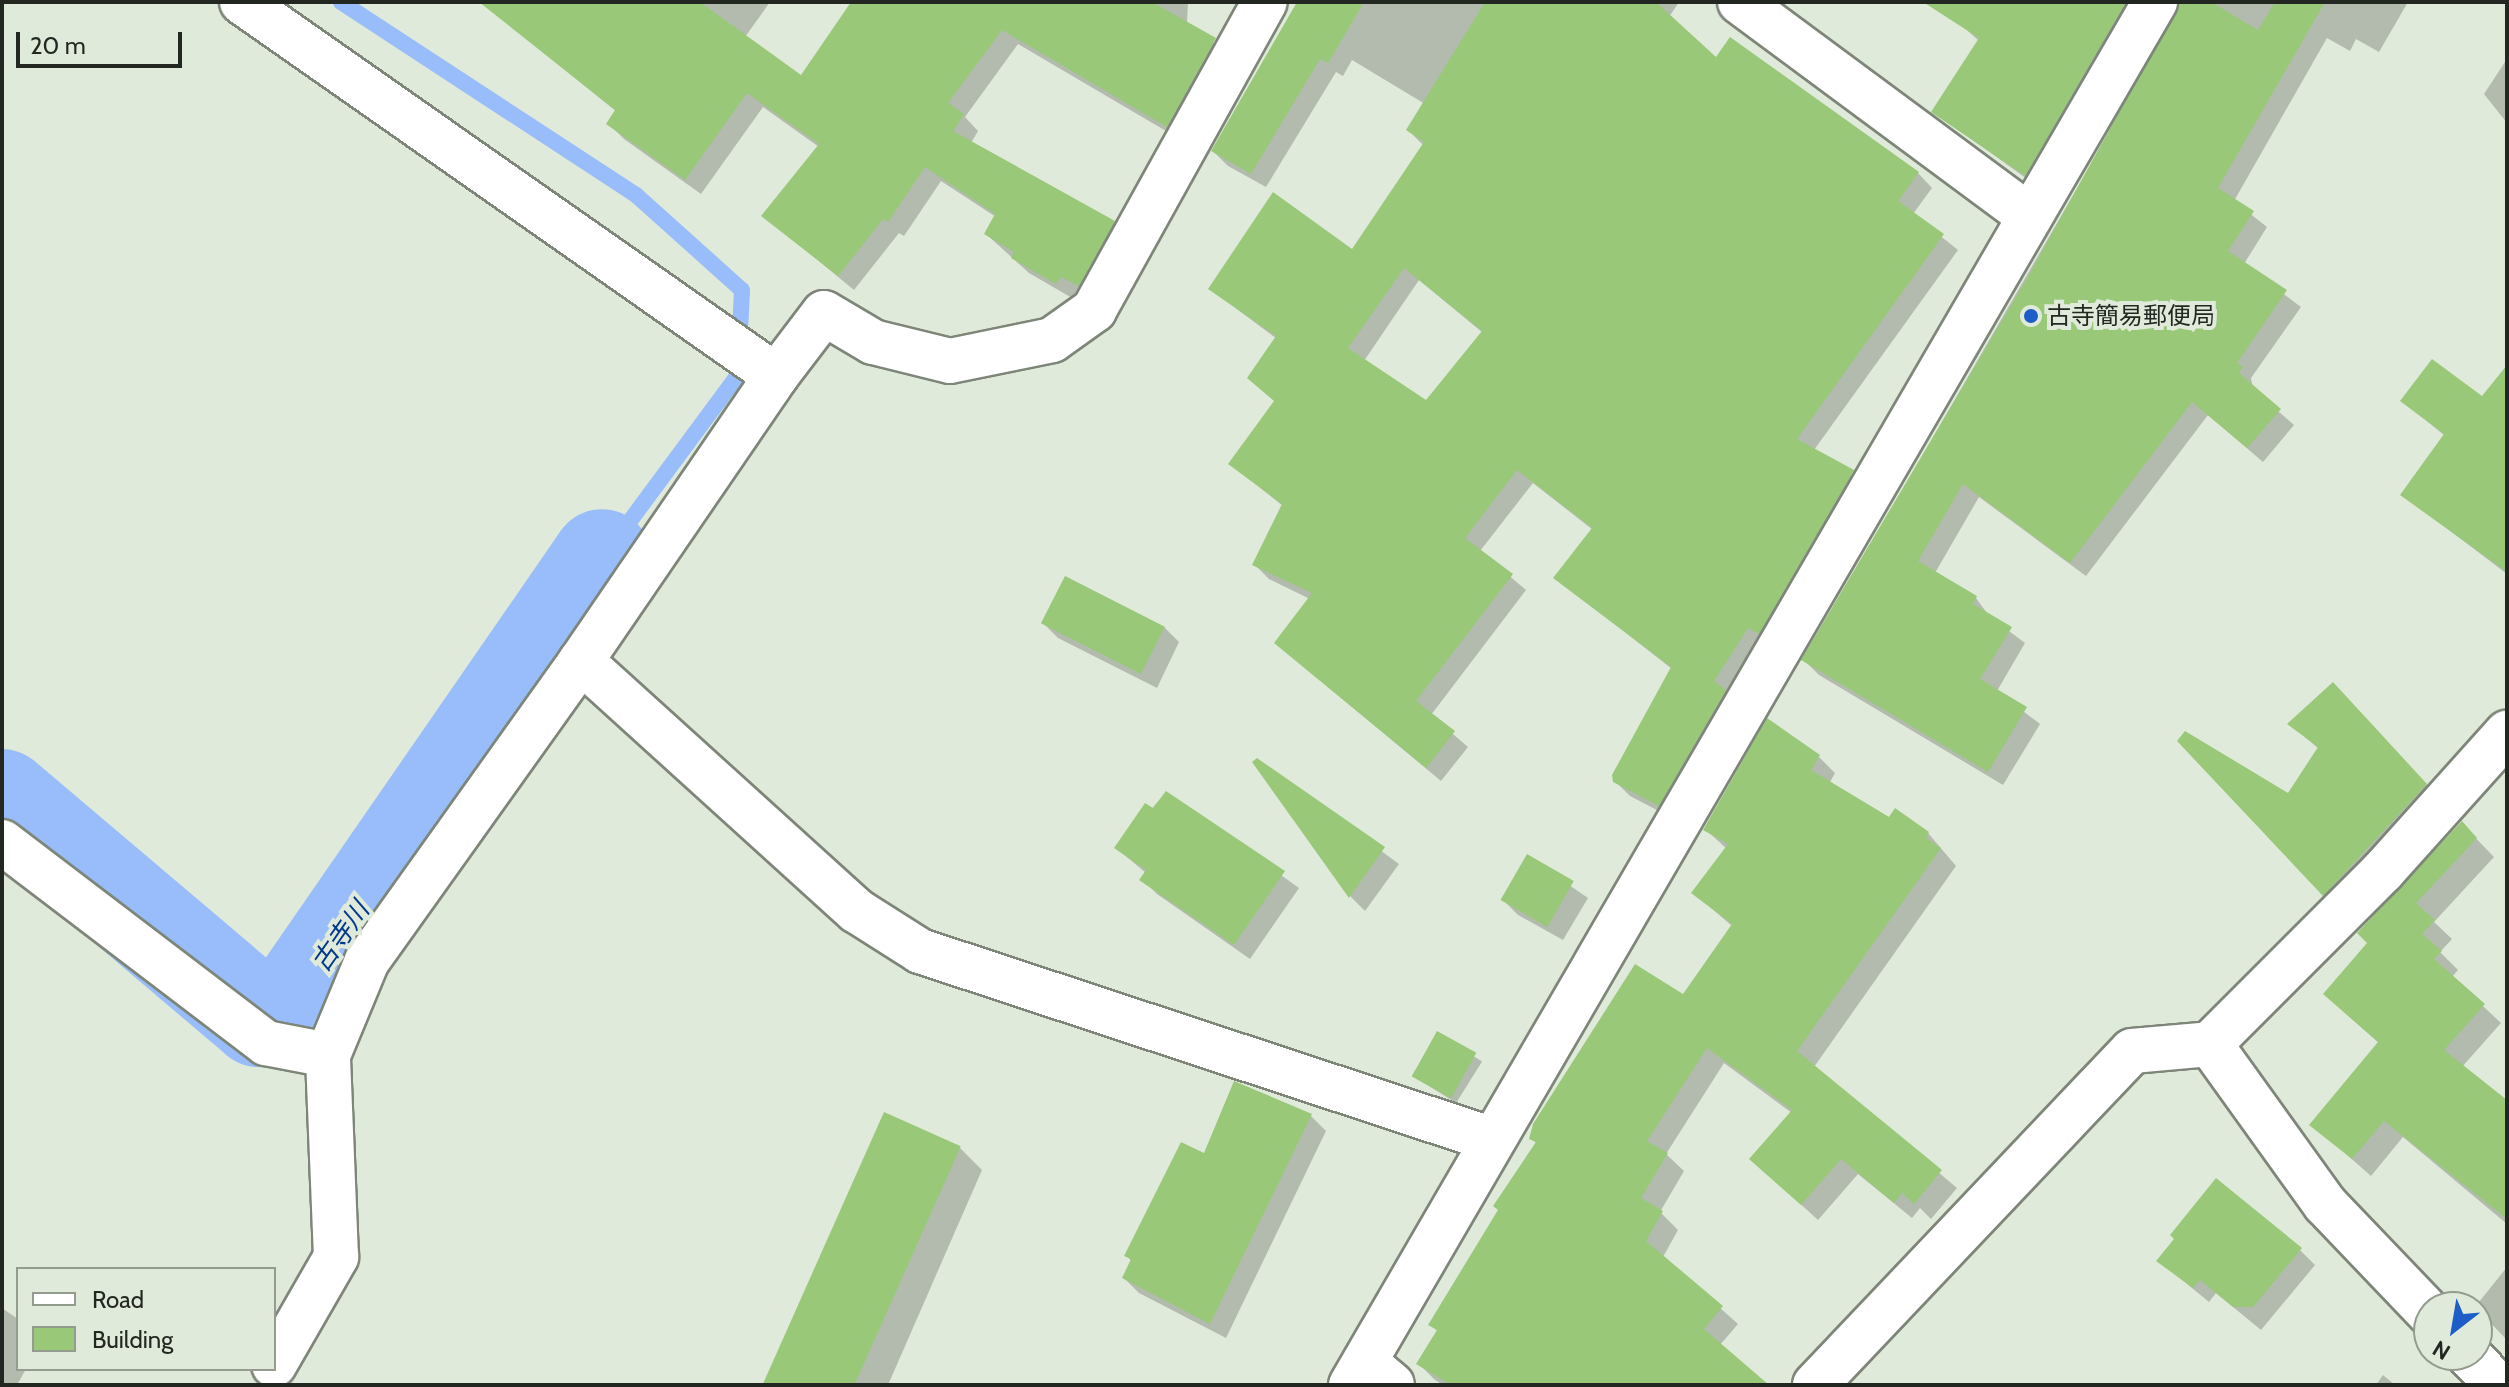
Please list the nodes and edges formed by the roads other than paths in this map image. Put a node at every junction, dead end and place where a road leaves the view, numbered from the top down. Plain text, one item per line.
1 (242, 2) edge
2 (1265, 2) edge
3 (1740, 2) edge
4 (2155, 2) edge
5 (2029, 216) junction
6 (776, 376) junction
7 (581, 661) junction
8 (2507, 733) edge
9 (2, 842) edge
10 (2210, 1044) junction
11 (328, 1055) junction
12 (1493, 1140) junction
13 (2413, 1296) edge
14 (276, 1362) edge
15 (1369, 1377) edge
16 (1815, 1385) edge

1 - 6 street
2 - 6 street
3 - 5 street
4 - 5 street
5 - 12 street
6 - 7 street
7 - 11 street
7 - 12 street
8 - 10 street
9 - 11 street
10 - 13 street
10 - 16 street
11 - 14 street
12 - 15 street

